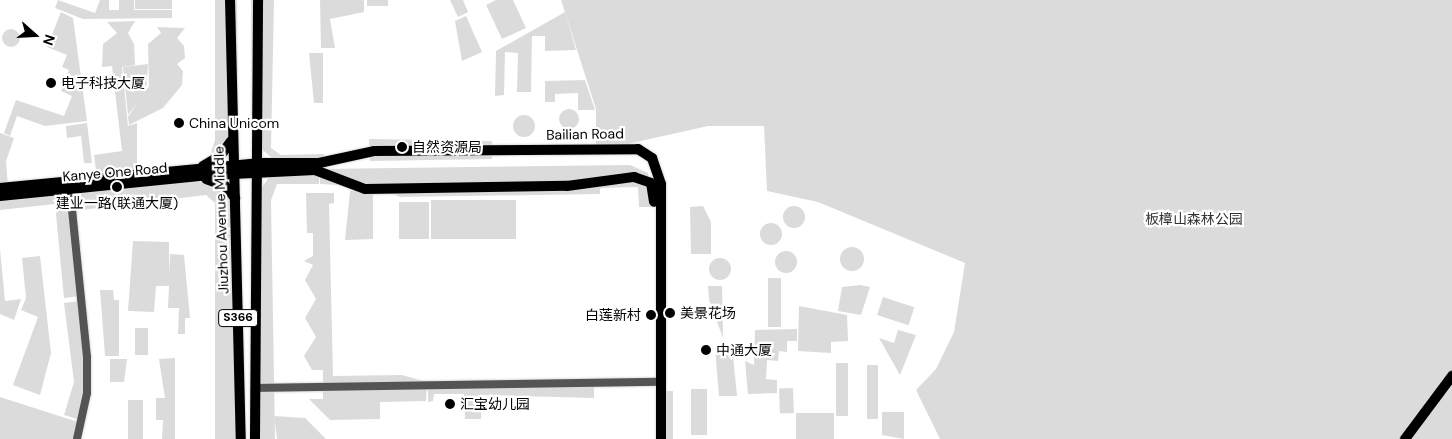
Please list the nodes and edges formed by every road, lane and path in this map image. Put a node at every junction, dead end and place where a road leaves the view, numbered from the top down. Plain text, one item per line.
1 (230, 0) edge
2 (258, 0) edge
3 (231, 141) junction
4 (258, 142) junction
5 (285, 162) junction
6 (258, 168) junction
7 (233, 170) junction
8 (276, 171) junction
9 (188, 175) junction
10 (0, 188) edge
11 (70, 190) junction
12 (0, 196) edge
13 (235, 198) junction
14 (255, 204) junction
15 (1452, 376) edge
16 (656, 382) junction
17 (1452, 387) edge
18 (256, 388) junction
19 (77, 439) edge
20 (240, 439) edge
21 (255, 439) edge
22 (655, 439) edge
23 (661, 439) edge
24 (1405, 439) edge
25 (1413, 439) edge

1 - 3 main road, Jiuzhou Avenue Middle / S366
2 - 4 main road, S366
3 - 7 main road, Jiuzhou Avenue Middle / S366
3 - 9 main road
4 - 5 main road
4 - 6 main road, S366
5 - 6 main road, Bailian Road
5 - 23 main road, Bailian Road
6 - 7 main road, Bailian Road
6 - 8 main road, Bailian Road
6 - 14 main road, S366
7 - 9 main road, Kanye One Road
7 - 13 main road, Jiuzhou Avenue Middle / S366
8 - 14 main road
8 - 16 main road, Bailian Road
9 - 10 main road, Kanye One Road
9 - 11 main road, Kanye One Road
9 - 13 main road
11 - 12 main road, Kanye One Road
11 - 19 street
13 - 20 main road, Jiuzhou Avenue Middle / S366
14 - 18 main road, S366
15 - 24 main road
16 - 18 street
16 - 22 main road, Bailian Road
17 - 25 main road
18 - 21 main road, S366

